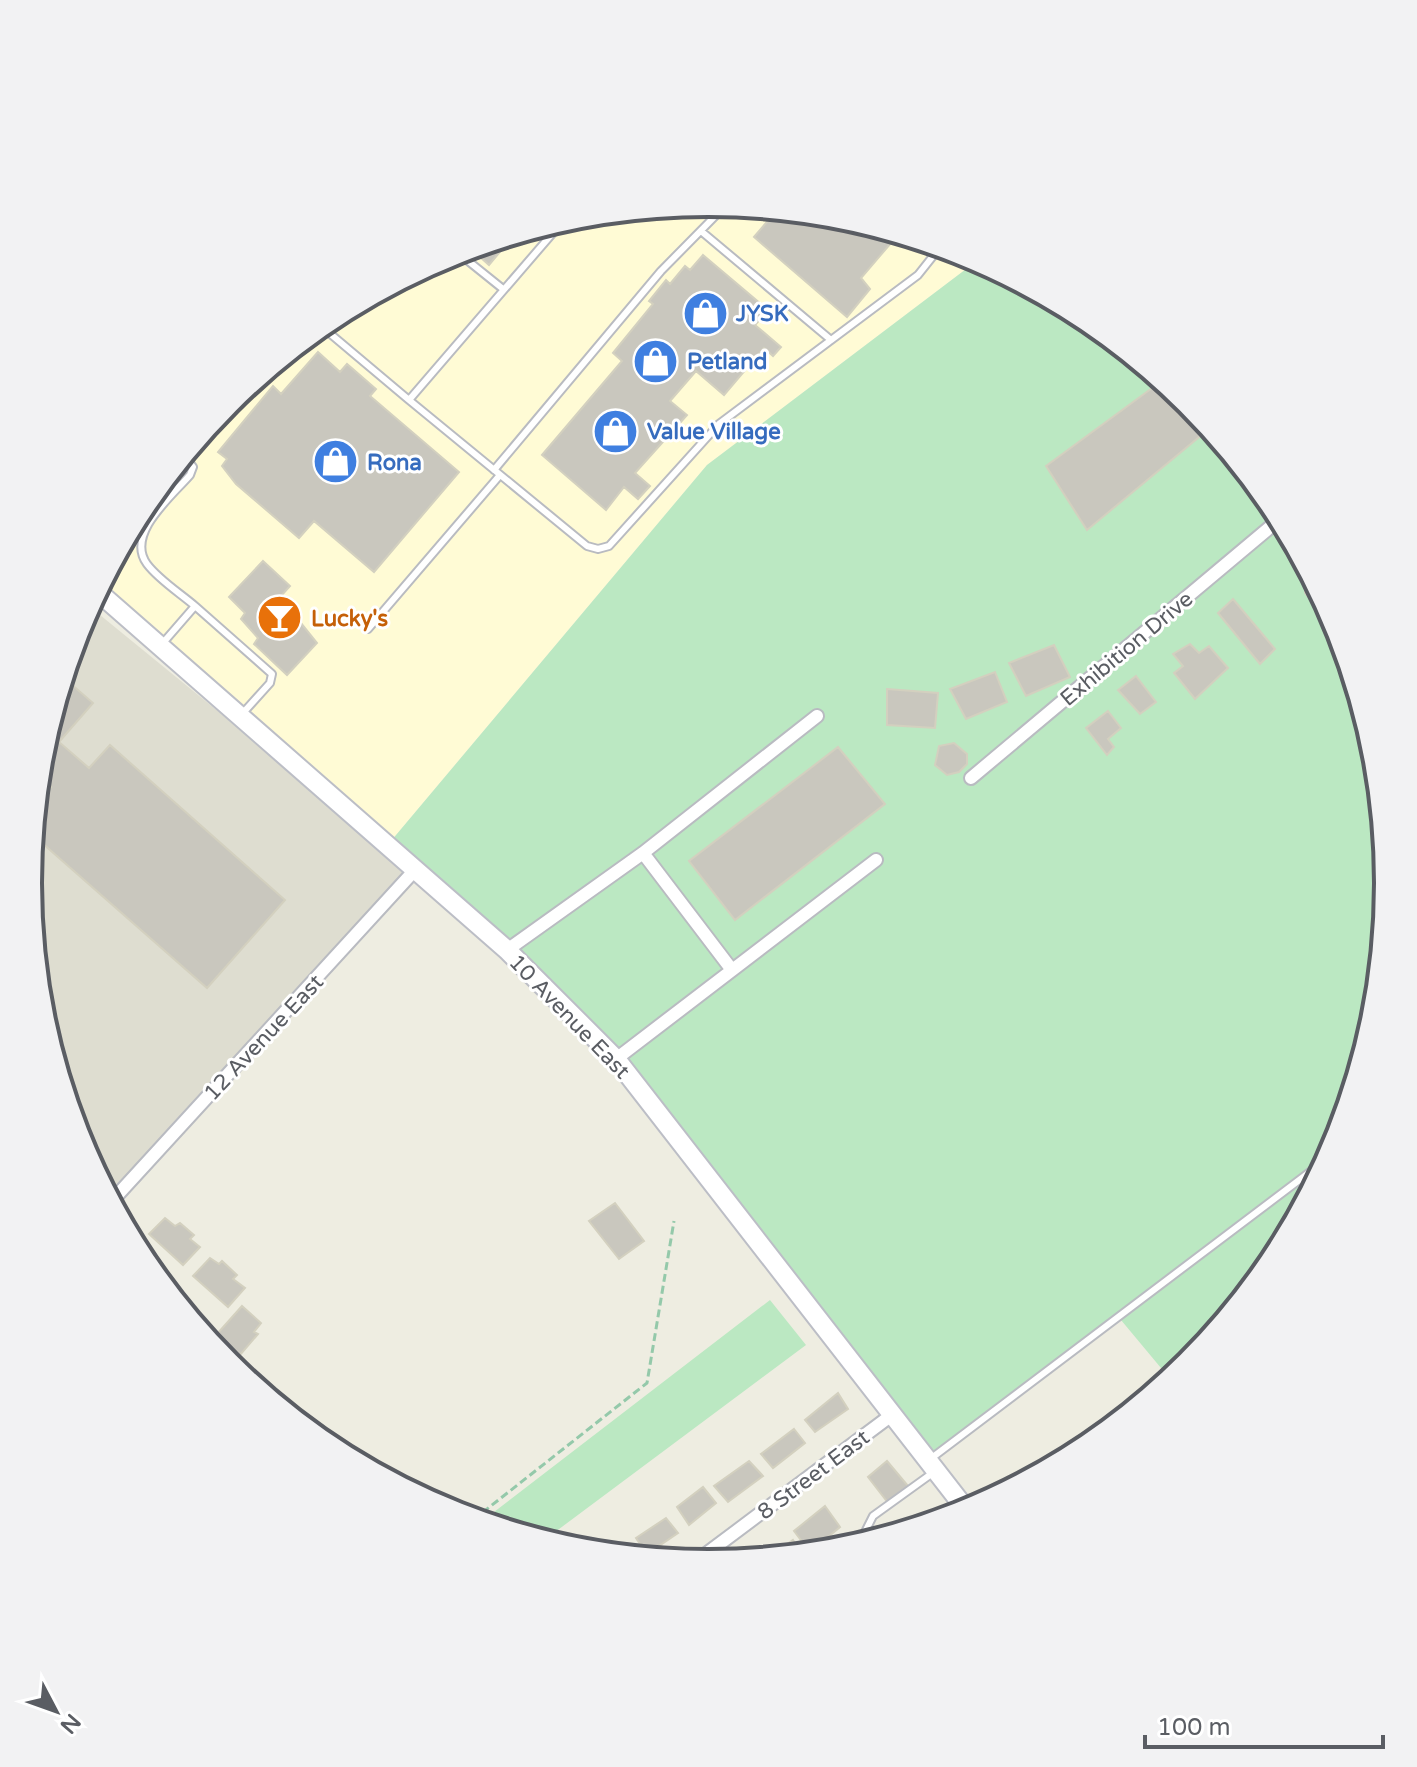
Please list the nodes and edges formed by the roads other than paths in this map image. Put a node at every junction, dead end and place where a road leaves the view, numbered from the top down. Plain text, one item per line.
1 (714, 217) edge
2 (701, 231) junction
3 (549, 237) edge
4 (933, 256) edge
5 (469, 262) edge
6 (503, 289) junction
7 (331, 334) edge
8 (831, 340) junction
9 (409, 400) junction
10 (191, 464) edge
11 (497, 472) junction
12 (150, 520) edge
13 (1271, 526) edge
14 (145, 527) edge
15 (107, 597) edge
16 (195, 606) junction
17 (368, 629) dead end
18 (160, 646) junction
19 (817, 716) dead end
20 (239, 717) junction
21 (971, 778) dead end
22 (643, 853) junction
23 (876, 860) dead end
24 (414, 871) junction
25 (507, 950) junction
26 (732, 970) junction
27 (616, 1059) junction
28 (1308, 1174) edge
29 (119, 1193) edge
30 (893, 1414) junction
31 (933, 1465) junction
32 (960, 1501) edge
33 (866, 1531) edge
34 (711, 1550) edge

1 - 2 lane
2 - 8 lane
2 - 11 lane
3 - 6 lane
4 - 8 lane
5 - 6 lane
6 - 9 lane
7 - 9 lane
8 - 11 lane
9 - 11 lane
10 - 12 lane
11 - 17 lane
13 - 21 street, Exhibition Drive
14 - 16 lane
15 - 18 street, 10 Avenue East
16 - 18 lane
16 - 20 lane
18 - 20 street, 10 Avenue East
19 - 22 street
20 - 24 street, 10 Avenue East
22 - 25 street
22 - 26 street
23 - 26 street
24 - 25 street, 10 Avenue East
24 - 29 street, 12 Avenue East
25 - 27 street, 10 Avenue East
26 - 27 street
27 - 30 street, 10 Avenue East
28 - 31 lane
30 - 31 street, 10 Avenue East
30 - 34 street, 8 Street East
31 - 32 street, 10 Avenue East
31 - 33 lane

